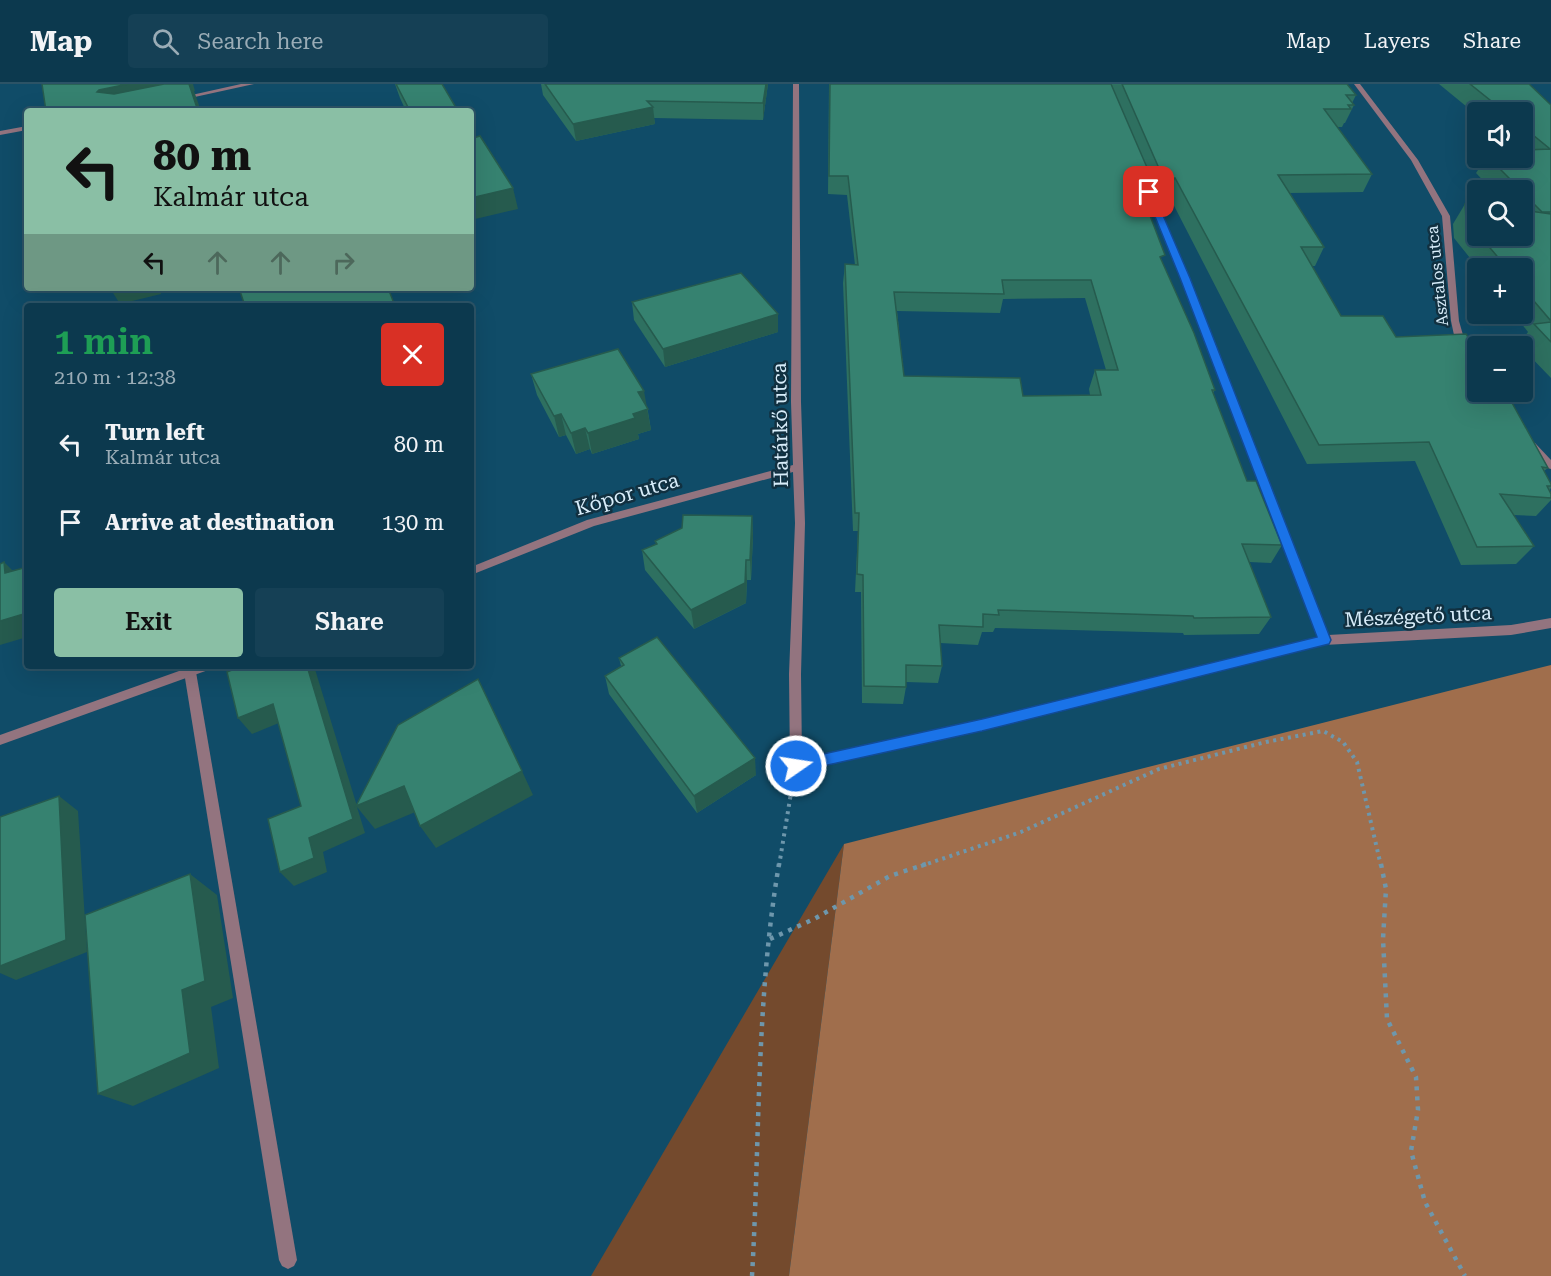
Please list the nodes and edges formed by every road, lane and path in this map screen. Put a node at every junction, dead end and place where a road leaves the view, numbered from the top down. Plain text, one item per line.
1 (251, 84) edge
2 (796, 84) edge
3 (1357, 84) edge
4 (170, 100) edge
5 (24, 129) edge
6 (0, 133) edge
7 (1140, 170) edge
8 (1467, 362) edge
9 (1523, 437) edge
10 (797, 466) junction
11 (1551, 466) edge
12 (474, 570) edge
13 (1551, 623) edge
14 (1324, 640) junction
15 (198, 669) edge
16 (190, 672) junction
17 (0, 740) edge
18 (796, 766) junction
19 (770, 939) junction
20 (288, 1260) dead end
21 (752, 1276) edge
22 (1465, 1276) edge

1 - 4 street
2 - 10 street, Határkő utca
3 - 8 street, Asztalos utca
5 - 6 street
7 - 14 street
9 - 11 street
10 - 12 street, Kőpor utca
10 - 18 street, Határkő utca
13 - 14 street, Mészégető utca
14 - 18 street, Mészégető utca
15 - 16 street
16 - 17 street
16 - 20 street
18 - 19 path
19 - 21 path
19 - 22 path

